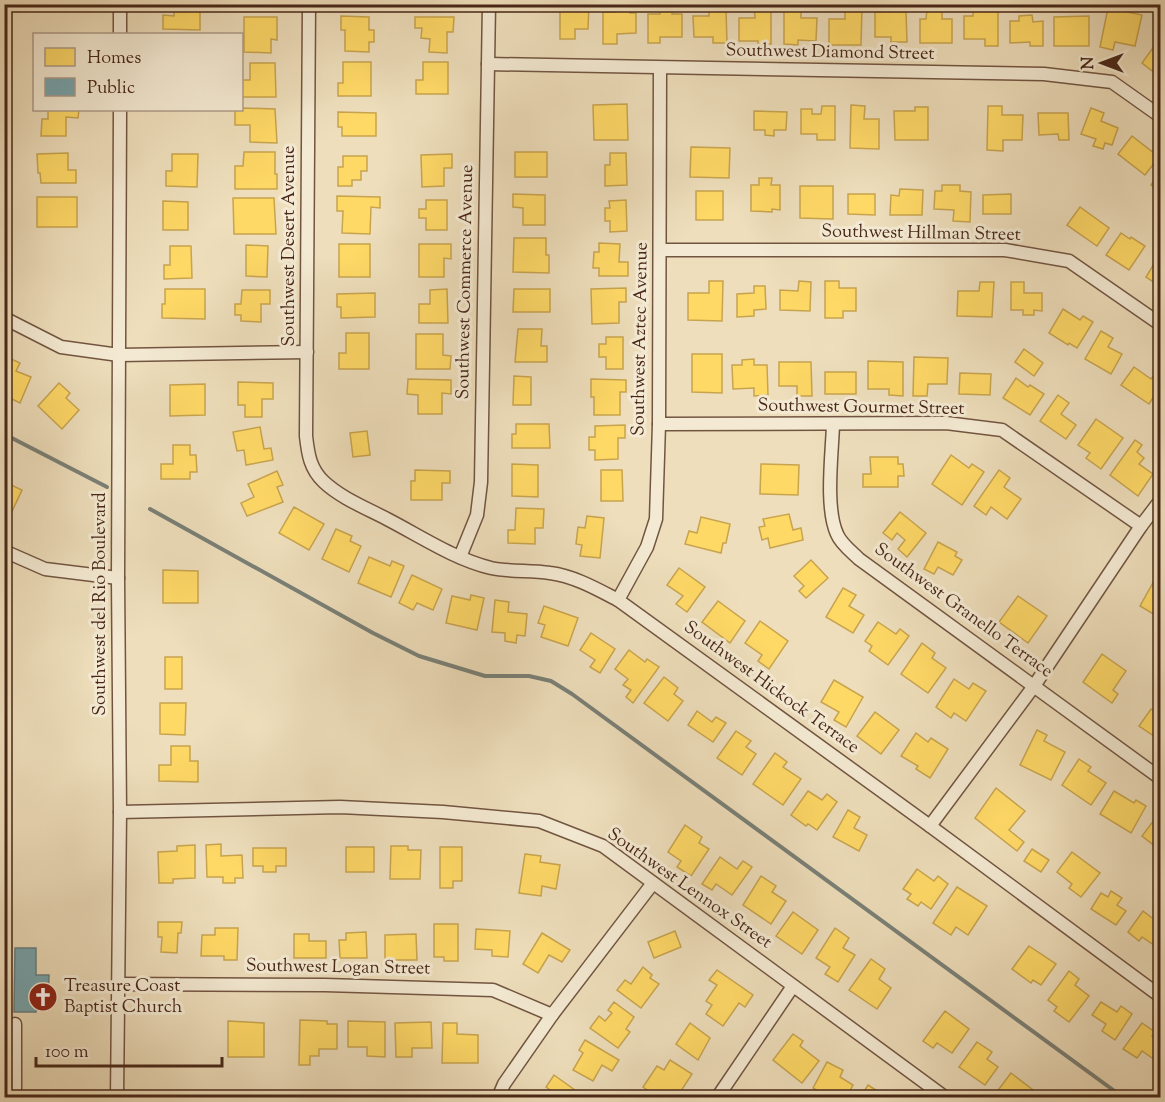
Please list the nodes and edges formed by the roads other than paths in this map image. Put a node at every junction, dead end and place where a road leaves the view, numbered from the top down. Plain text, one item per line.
1 (120, 4) edge
2 (309, 4) edge
3 (489, 4) edge
4 (120, 33) edge
5 (488, 64) junction
6 (660, 69) junction
7 (120, 111) edge
8 (1161, 116) edge
9 (660, 250) junction
10 (4, 318) edge
11 (1161, 324) edge
12 (307, 352) junction
13 (119, 355) junction
14 (659, 424) junction
15 (833, 425) junction
16 (324, 483) joint
17 (1161, 501) edge
18 (1141, 526) junction
19 (4, 551) edge
20 (460, 557) junction
21 (118, 578) junction
22 (618, 600) junction
23 (1034, 686) junction
24 (1161, 778) edge
25 (120, 812) junction
26 (930, 826) junction
27 (653, 883) junction
28 (117, 984) junction
29 (793, 986) junction
30 (1161, 996) edge
31 (552, 1015) junction
32 (15, 1024) dead end
33 (15, 1098) edge
34 (117, 1098) edge
35 (498, 1098) edge
36 (717, 1098) edge
37 (946, 1098) edge

1 - 4 street
2 - 12 street, Southwest Desert Avenue
3 - 5 street, Southwest Commerce Avenue
5 - 6 street, Southwest Diamond Street
5 - 20 street, Southwest Commerce Avenue
6 - 8 street, Southwest Diamond Street
6 - 9 street, Southwest Aztec Avenue
7 - 13 street, Southwest del Rio Boulevard
9 - 11 street, Southwest Hillman Street
9 - 14 street, Southwest Aztec Avenue
10 - 13 street
12 - 13 street
12 - 16 street, Southwest Desert Avenue
13 - 21 street, Southwest del Rio Boulevard
14 - 15 street, Southwest Gourmet Street
14 - 22 street, Southwest Aztec Avenue
15 - 18 street, Southwest Gourmet Street
15 - 23 street, Southwest Granello Terrace
16 - 20 street, Southwest Hickock Terrace
17 - 18 street
18 - 23 street
19 - 21 street
20 - 22 street, Southwest Hickock Terrace
21 - 25 street, Southwest del Rio Boulevard
22 - 26 street, Southwest Hickock Terrace
23 - 24 street, Southwest Granello Terrace
23 - 26 street
25 - 27 street, Southwest Lennox Street
25 - 28 street, Southwest del Rio Boulevard
26 - 30 street, Southwest Hickock Terrace
27 - 29 street, Southwest Lennox Street
27 - 31 street
28 - 31 street, Southwest Logan Street
28 - 34 street, Southwest del Rio Boulevard
29 - 36 street
29 - 37 street, Southwest Lennox Street
31 - 35 street
32 - 33 street

